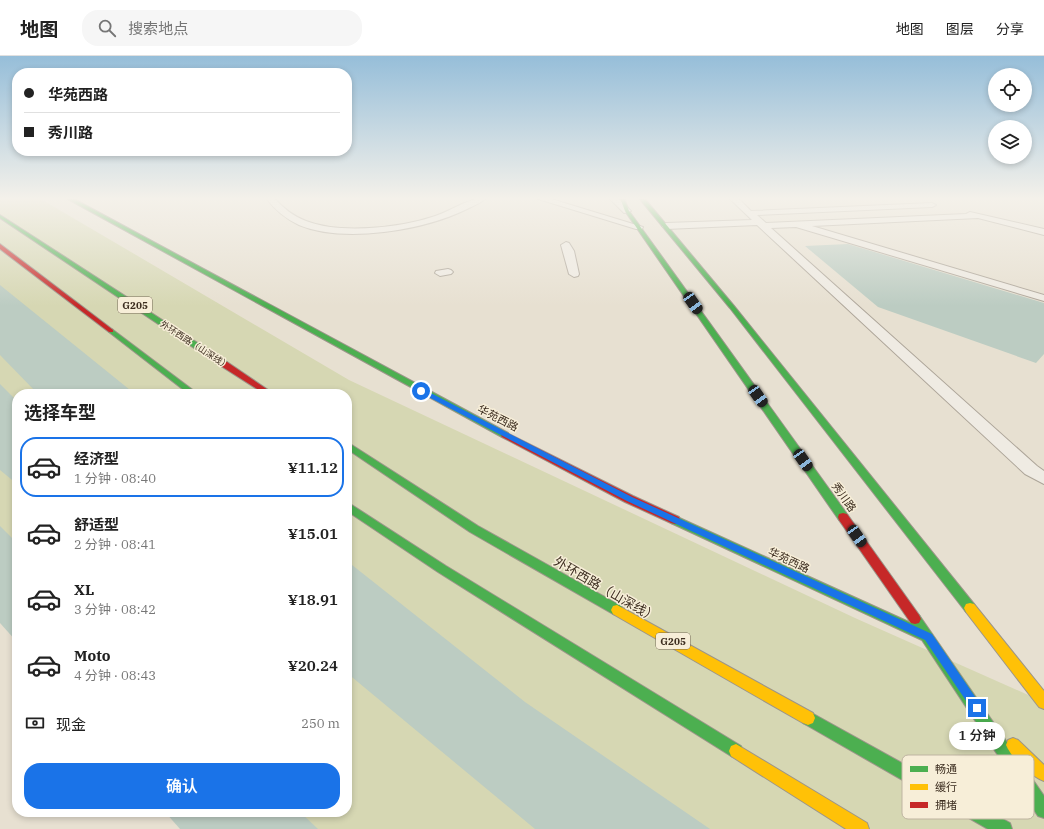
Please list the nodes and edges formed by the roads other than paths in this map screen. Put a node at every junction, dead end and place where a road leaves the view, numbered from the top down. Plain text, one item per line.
1 (27, 234) edge
2 (134, 234) edge
3 (644, 234) edge
4 (672, 234) edge
5 (773, 234) edge
6 (829, 234) edge
7 (566, 245) dead end
8 (0, 246) edge
9 (574, 274) dead end
10 (1044, 298) edge
11 (187, 389) edge
12 (262, 389) edge
13 (352, 448) edge
14 (1044, 478) edge
15 (352, 509) edge
16 (985, 626) junction
17 (928, 637) junction
18 (1021, 658) dead end
19 (968, 695) junction
20 (1044, 702) edge
21 (1008, 755) edge
22 (1022, 755) edge
23 (1034, 766) edge
24 (902, 771) edge
25 (1044, 774) edge
26 (1034, 795) edge
27 (1044, 810) edge
28 (986, 819) edge
29 (861, 829) edge
30 (1004, 829) edge

1 - 12 main road, 外环西路（山深线） / G205
2 - 17 main road, 华苑西路
3 - 17 main road, 秀川路
4 - 16 main road
5 - 14 street
6 - 10 street
7 - 9 street
8 - 11 main road
13 - 24 main road, 外环西路（山深线） / G205
15 - 29 main road
16 - 18 main road
16 - 20 main road
17 - 19 main road, 秀川路
19 - 21 main road, 秀川路
19 - 22 main road
23 - 25 main road
26 - 27 main road, 秀川路
28 - 30 main road, 外环西路（山深线） / G205

